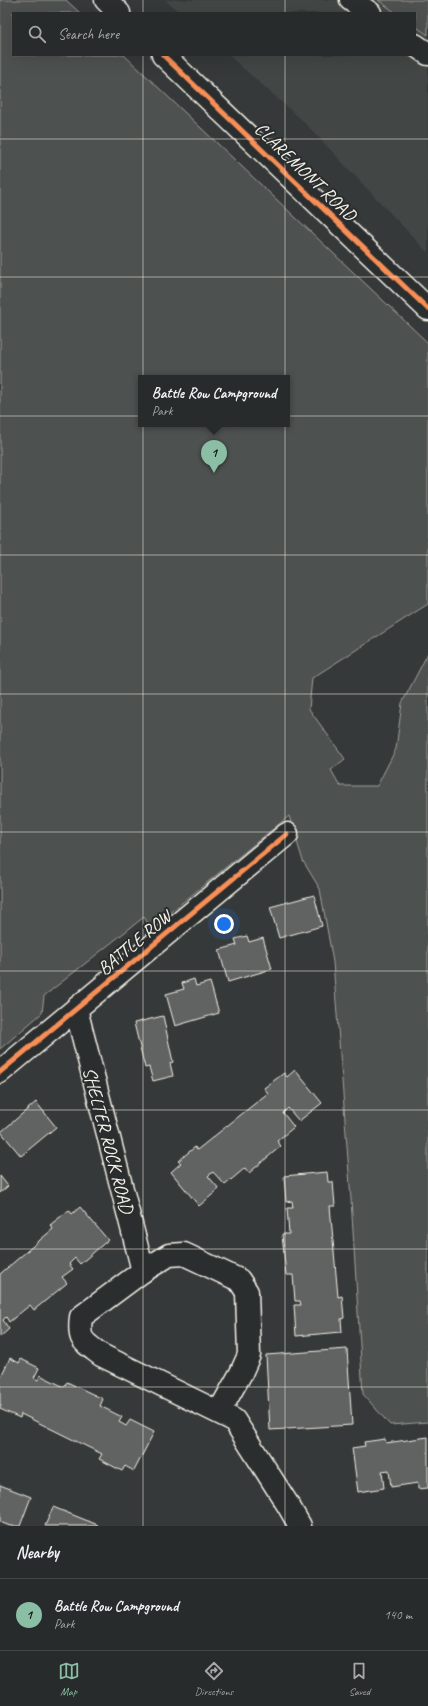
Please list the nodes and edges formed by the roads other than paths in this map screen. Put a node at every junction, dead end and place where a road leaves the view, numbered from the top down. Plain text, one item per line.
1 (106, 0) edge
2 (351, 0) edge
3 (118, 12) edge
4 (369, 12) edge
5 (416, 46) edge
6 (428, 54) edge
7 (164, 56) edge
8 (428, 309) edge
9 (287, 834) dead end
10 (76, 1010) junction
11 (0, 1072) edge
12 (143, 1271) junction
13 (219, 1412) junction
14 (300, 1526) edge

1 - 3 street
2 - 4 street
5 - 6 street
7 - 8 street, CLAREMONT ROAD
9 - 10 street, BATTLE ROW
10 - 11 street, BATTLE ROW
10 - 12 street, SHELTER ROCK ROAD
12 - 13 street
12 - 13 street
13 - 14 street

